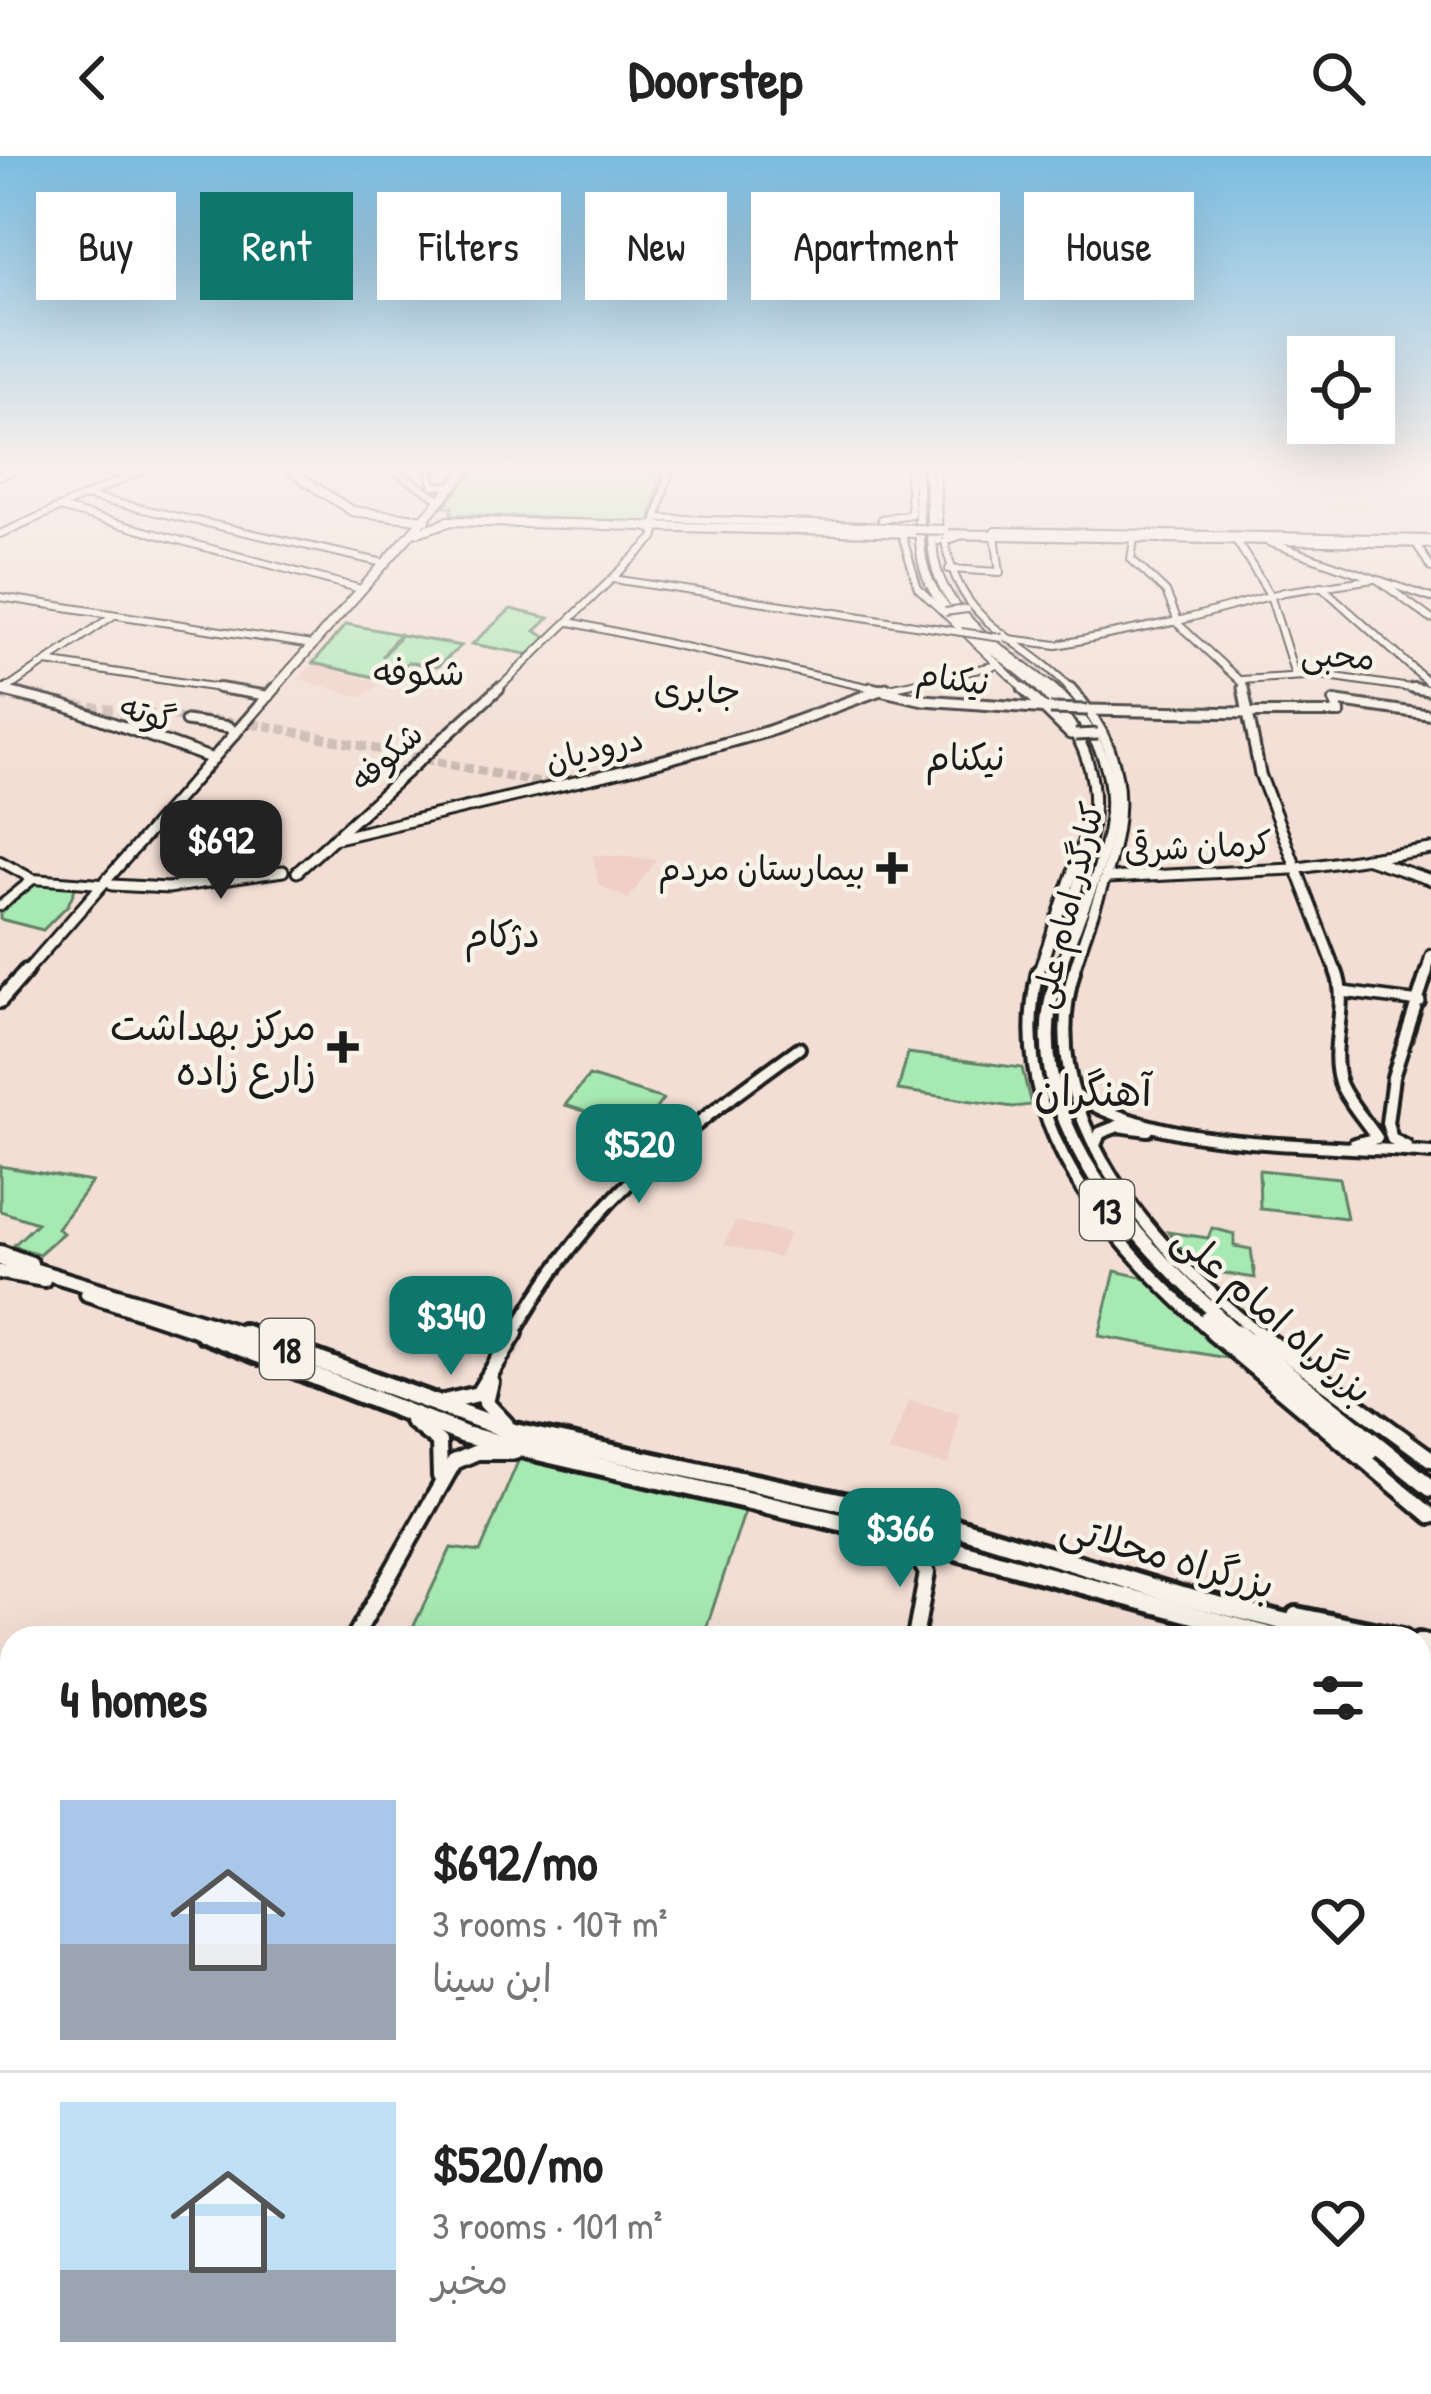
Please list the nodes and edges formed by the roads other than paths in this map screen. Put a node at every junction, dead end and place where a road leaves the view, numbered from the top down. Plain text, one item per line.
1 (303, 573) edge
2 (375, 573) edge
3 (381, 573) edge
4 (619, 573) edge
5 (912, 573) edge
6 (921, 573) edge
7 (926, 573) edge
8 (938, 573) edge
9 (949, 573) edge
10 (949, 573) edge
11 (1146, 573) edge
12 (1256, 573) edge
13 (1361, 573) edge
14 (613, 579) junction
15 (1376, 579) junction
16 (952, 586) junction
17 (1322, 586) junction
18 (361, 589) junction
19 (1270, 595) junction
20 (0, 597) edge
21 (930, 598) junction
22 (1431, 598) edge
23 (967, 607) junction
24 (942, 609) junction
25 (114, 615) junction
26 (1431, 619) edge
27 (338, 621) junction
28 (1176, 621) junction
29 (569, 622) junction
30 (951, 624) junction
31 (934, 628) junction
32 (963, 634) junction
33 (1002, 638) junction
34 (312, 645) junction
35 (981, 649) junction
36 (46, 662) junction
37 (1003, 666) junction
38 (1295, 675) junction
39 (1240, 680) junction
40 (1431, 688) edge
41 (879, 690) junction
42 (1, 692) edge
43 (268, 696) junction
44 (1050, 709) junction
45 (1086, 714) junction
46 (1248, 714) junction
47 (1431, 715) edge
48 (1067, 717) junction
49 (186, 721) dead end
50 (235, 734) junction
51 (1099, 735) junction
52 (1075, 737) junction
53 (213, 759) junction
54 (333, 839) junction
55 (1431, 849) edge
56 (1286, 852) junction
57 (1358, 856) junction
58 (0, 861) edge
59 (1292, 868) junction
60 (1274, 869) junction
61 (1107, 878) junction
62 (33, 879) junction
63 (1431, 880) edge
64 (110, 884) junction
65 (0, 906) edge
66 (1431, 955) edge
67 (1056, 986) junction
68 (1343, 992) junction
69 (0, 1001) edge
70 (1420, 1001) junction
71 (0, 1012) edge
72 (1064, 1028) junction
73 (799, 1048) dead end
74 (1067, 1095) junction
75 (1119, 1121) junction
76 (1373, 1124) junction
77 (1387, 1124) junction
78 (1354, 1144) junction
79 (1095, 1146) junction
80 (1431, 1155) edge
81 (0, 1262) edge
82 (51, 1278) junction
83 (492, 1375) junction
84 (416, 1401) junction
85 (388, 1405) junction
86 (514, 1432) junction
87 (1380, 1444) junction
88 (527, 1453) junction
89 (1431, 1463) edge
90 (439, 1483) junction
91 (1431, 1488) edge
92 (1431, 1516) edge
93 (901, 1536) junction
94 (1225, 1607) junction
95 (361, 1626) edge
96 (917, 1626) edge
97 (1227, 1626) edge
98 (1302, 1626) edge
99 (1333, 1626) edge

1 - 18 street
2 - 18 main road
3 - 27 main road
4 - 14 main road, شکوفه
5 - 21 main road, کنارگذر امام علی
6 - 21 main road
7 - 48 main road, 13
8 - 45 main road, بزرگراه امام علی / 13
9 - 16 main road
10 - 16 main road, کنارگذر امام علی
11 - 28 street
12 - 19 street
13 - 15 main road
14 - 29 main road, شکوفه
14 - 31 main road
15 - 17 street
15 - 22 main road
15 - 26 street
16 - 23 main road, کنارگذر امام علی
17 - 19 street
17 - 40 street
18 - 27 main road
19 - 28 street
19 - 38 street
20 - 25 street
21 - 24 main road, کنارگذر امام علی
23 - 24 main road, bridge
23 - 33 main road, کنارگذر امام علی
24 - 30 main road, کنارگذر امام علی
25 - 34 street
25 - 36 street
27 - 34 main road
27 - 64 main road
28 - 33 main road
28 - 39 main road
29 - 41 main road, نیکنام
29 - 54 main road, شکوفه
30 - 31 main road
30 - 32 main road, کنارگذر امام علی
31 - 32 main road
32 - 33 main road, bridge
32 - 35 main road, کنارگذر امام علی
33 - 45 main road, کنارگذر امام علی
34 - 43 main road
35 - 37 main road, کنارگذر امام علی
35 - 48 main road
36 - 42 street
36 - 43 street
37 - 41 main road, درودیان
37 - 44 main road, کنارگذر امام علی
38 - 39 street, محبی
38 - 40 street, محبی
39 - 46 main road
41 - 44 main road, نیکنام
41 - 54 main road, درودیان
42 - 53 main road, گوته
43 - 50 main road
44 - 45 main road, نیکنام, bridge
44 - 52 main road, کنارگذر امام علی
45 - 46 main road, نیکنام
45 - 51 main road, کنارگذر امام علی
45 - 67 main road, بزرگراه امام علی / 13
46 - 47 street
46 - 56 main road
48 - 87 main road, 13
49 - 50 main road
50 - 53 main road
51 - 52 main road, bridge
51 - 61 main road, کنارگذر امام علی
52 - 92 main road, کنارگذر امام علی
53 - 64 main road
54 - 64 main road, شکوفه
55 - 57 main road, کرمان شرقی
56 - 59 main road
56 - 60 main road
57 - 59 main road, کرمان شرقی
57 - 63 main road
58 - 62 street
59 - 60 main road, کرمان شرقی
59 - 68 main road
60 - 61 main road, کرمان شرقی
61 - 72 main road, کنارگذر امام علی
62 - 64 street
62 - 65 street
64 - 69 main road
64 - 71 main road
66 - 70 main road
67 - 72 main road
67 - 74 main road, بزرگراه امام علی / 13
68 - 70 street
68 - 76 main road
70 - 77 main road
72 - 74 main road, کنارگذر امام علی
73 - 83 main road
74 - 75 main road
74 - 79 main road
74 - 87 main road, بزرگراه امام علی / 13
75 - 78 main road
75 - 79 main road
75 - 80 main road
76 - 77 main road
76 - 78 main road
77 - 80 main road
78 - 80 main road
79 - 87 main road
81 - 82 main road
82 - 84 main road, بزرگراه محلاتی / 18
82 - 85 main road, بزرگراه محلاتی / 18
83 - 84 main road
83 - 86 main road
84 - 86 main road, بزرگراه محلاتی / 18
85 - 88 main road, بزرگراه محلاتی / 18
85 - 90 main road
86 - 94 main road, بزرگراه محلاتی / 18
87 - 89 main road
87 - 91 main road, بزرگراه امام علی / 13
88 - 90 main road
88 - 93 main road, بزرگراه محلاتی / 18
90 - 95 main road
93 - 96 main road
93 - 97 main road, بزرگراه محلاتی / 18
94 - 98 main road, بزرگراه محلاتی / 18
94 - 99 main road

